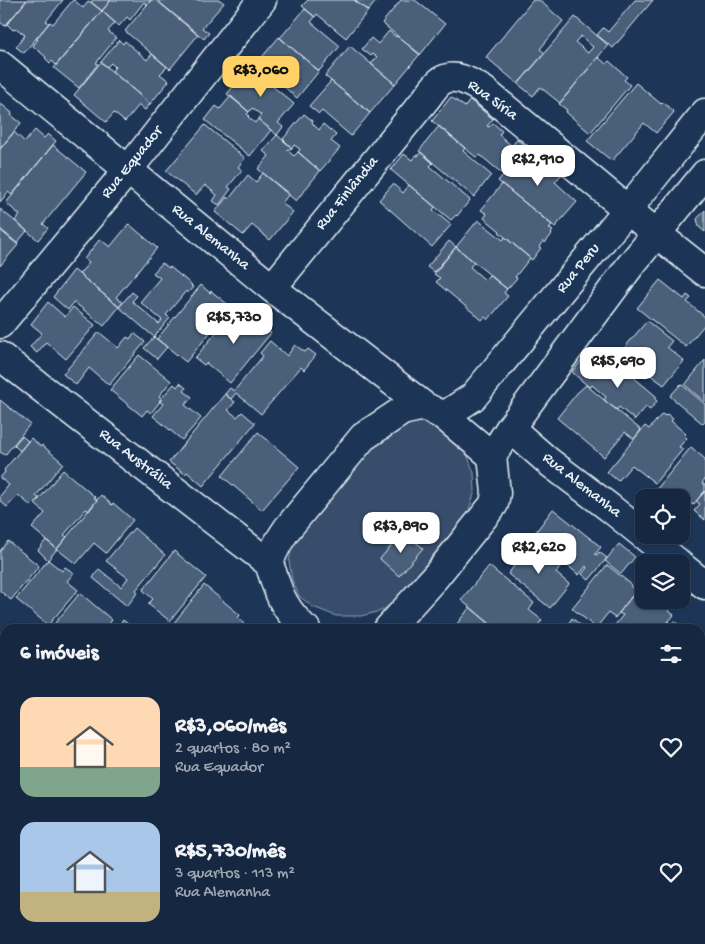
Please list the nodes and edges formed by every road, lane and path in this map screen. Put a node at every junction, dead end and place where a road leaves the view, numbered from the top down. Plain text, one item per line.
1 (258, 2) edge
2 (0, 65) edge
3 (425, 100) joint
4 (705, 113) edge
5 (128, 170) junction
6 (705, 174) edge
7 (628, 209) junction
8 (657, 234) junction
9 (705, 272) edge
10 (272, 288) junction
11 (0, 324) edge
12 (0, 356) edge
13 (434, 411) junction
14 (510, 428) junction
15 (492, 456) junction
16 (668, 554) edge
17 (270, 564) junction
18 (690, 573) edge
19 (705, 585) edge
20 (300, 624) edge
21 (393, 624) edge

1 - 5 street, Rua Equador
2 - 5 street, Rua Alemanha
3 - 7 street, Rua Síria
3 - 10 street, Rua Finlândia
4 - 7 street, Rua Peru
5 - 10 street, Rua Alemanha
5 - 11 street, Rua Equador
6 - 8 street
7 - 8 street, Rua Síria
7 - 13 street, Rua Peru
8 - 9 street
8 - 14 street
10 - 13 street, Rua Alemanha
12 - 17 street, Rua Austrália
13 - 15 street
13 - 17 street, Rua Peru
14 - 15 street
14 - 16 street, Rua Alemanha
15 - 21 street
17 - 20 street
18 - 19 street

